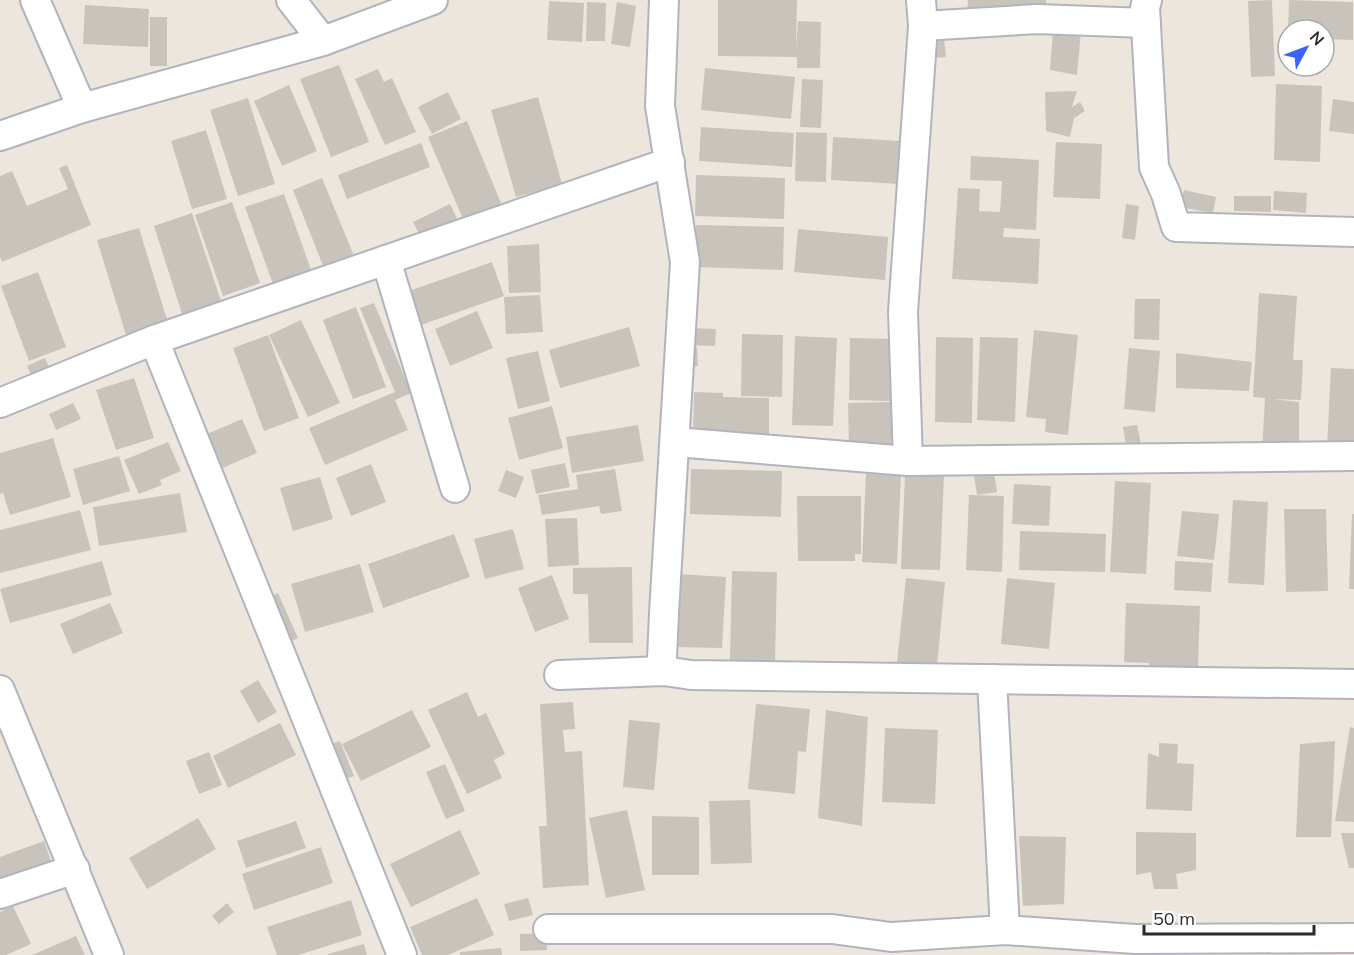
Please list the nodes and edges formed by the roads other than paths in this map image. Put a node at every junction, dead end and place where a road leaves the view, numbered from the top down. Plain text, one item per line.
1 (35, 0) edge
2 (291, 0) edge
3 (433, 0) edge
4 (664, 0) edge
5 (1146, 12) edge
6 (922, 13) edge
7 (323, 41) junction
8 (82, 108) junction
9 (0, 136) edge
10 (670, 162) junction
11 (1354, 232) edge
12 (386, 260) junction
13 (154, 340) junction
14 (0, 403) edge
15 (675, 442) junction
16 (1354, 456) edge
17 (908, 461) junction
18 (455, 488) dead end
19 (664, 671) junction
20 (559, 675) dead end
21 (992, 679) junction
22 (1354, 684) edge
23 (0, 690) edge
24 (75, 869) junction
25 (0, 894) edge
26 (548, 930) dead end
27 (1005, 930) junction
28 (1354, 938) edge
29 (891, 946) edge
30 (1135, 947) edge
31 (109, 955) edge
32 (402, 955) edge

1 - 8 street
2 - 7 street
3 - 7 street
4 - 10 street
5 - 6 street
5 - 11 street
6 - 17 street
7 - 8 street
8 - 9 street
10 - 12 street
10 - 15 street
12 - 13 street
12 - 18 street
13 - 14 street
13 - 32 street
15 - 17 street
15 - 19 street
16 - 17 street
19 - 20 street
19 - 21 street
21 - 22 street
21 - 27 street
23 - 24 street
24 - 25 street
24 - 31 street
26 - 29 street
27 - 29 street
27 - 30 street
28 - 30 street

